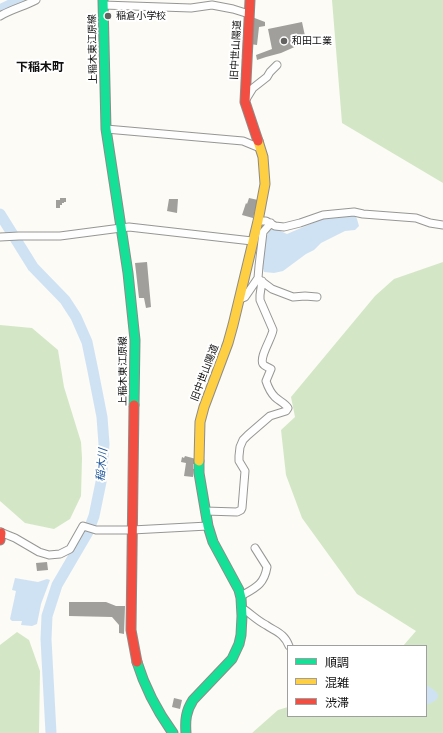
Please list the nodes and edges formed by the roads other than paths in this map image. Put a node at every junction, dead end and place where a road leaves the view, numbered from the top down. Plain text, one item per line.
1 (36, 0) edge
2 (250, 0) edge
3 (103, 2) edge
4 (249, 14) junction
5 (0, 16) edge
6 (277, 65) dead end
7 (245, 102) junction
8 (106, 129) junction
9 (260, 148) junction
10 (258, 221) junction
11 (271, 223) junction
12 (443, 225) edge
13 (120, 228) junction
14 (4, 237) edge
15 (252, 244) junction
16 (259, 266) junction
17 (260, 280) junction
18 (317, 296) dead end
19 (240, 299) junction
20 (205, 511) junction
21 (208, 526) junction
22 (132, 530) junction
23 (0, 535) edge
24 (256, 548) dead end
25 (241, 596) junction
26 (242, 609) junction
27 (289, 645) edge
28 (174, 733) edge
29 (186, 733) edge

1 - 5 street
2 - 4 street, 旧中世山陽道
3 - 4 street
3 - 8 street, 上稲木東江原線
4 - 7 street, 旧中世山陽道
6 - 7 street
7 - 9 street, 旧中世山陽道
8 - 9 street
8 - 13 street, 上稲木東江原線
9 - 10 street, 旧中世山陽道
10 - 11 street
10 - 15 street, 旧中世山陽道
11 - 12 street
11 - 16 street
13 - 14 street
13 - 15 street
13 - 22 street, 上稲木東江原線
15 - 16 street
15 - 19 street, 旧中世山陽道
16 - 17 street
17 - 18 street
17 - 19 street
17 - 20 street
19 - 20 street, 旧中世山陽道
20 - 21 street, 旧中世山陽道
21 - 22 street
21 - 25 street, 旧中世山陽道
22 - 23 street
22 - 28 street, 上稲木東江原線
24 - 25 street
25 - 26 street, 旧中世山陽道
26 - 27 street
26 - 29 street, 旧中世山陽道

